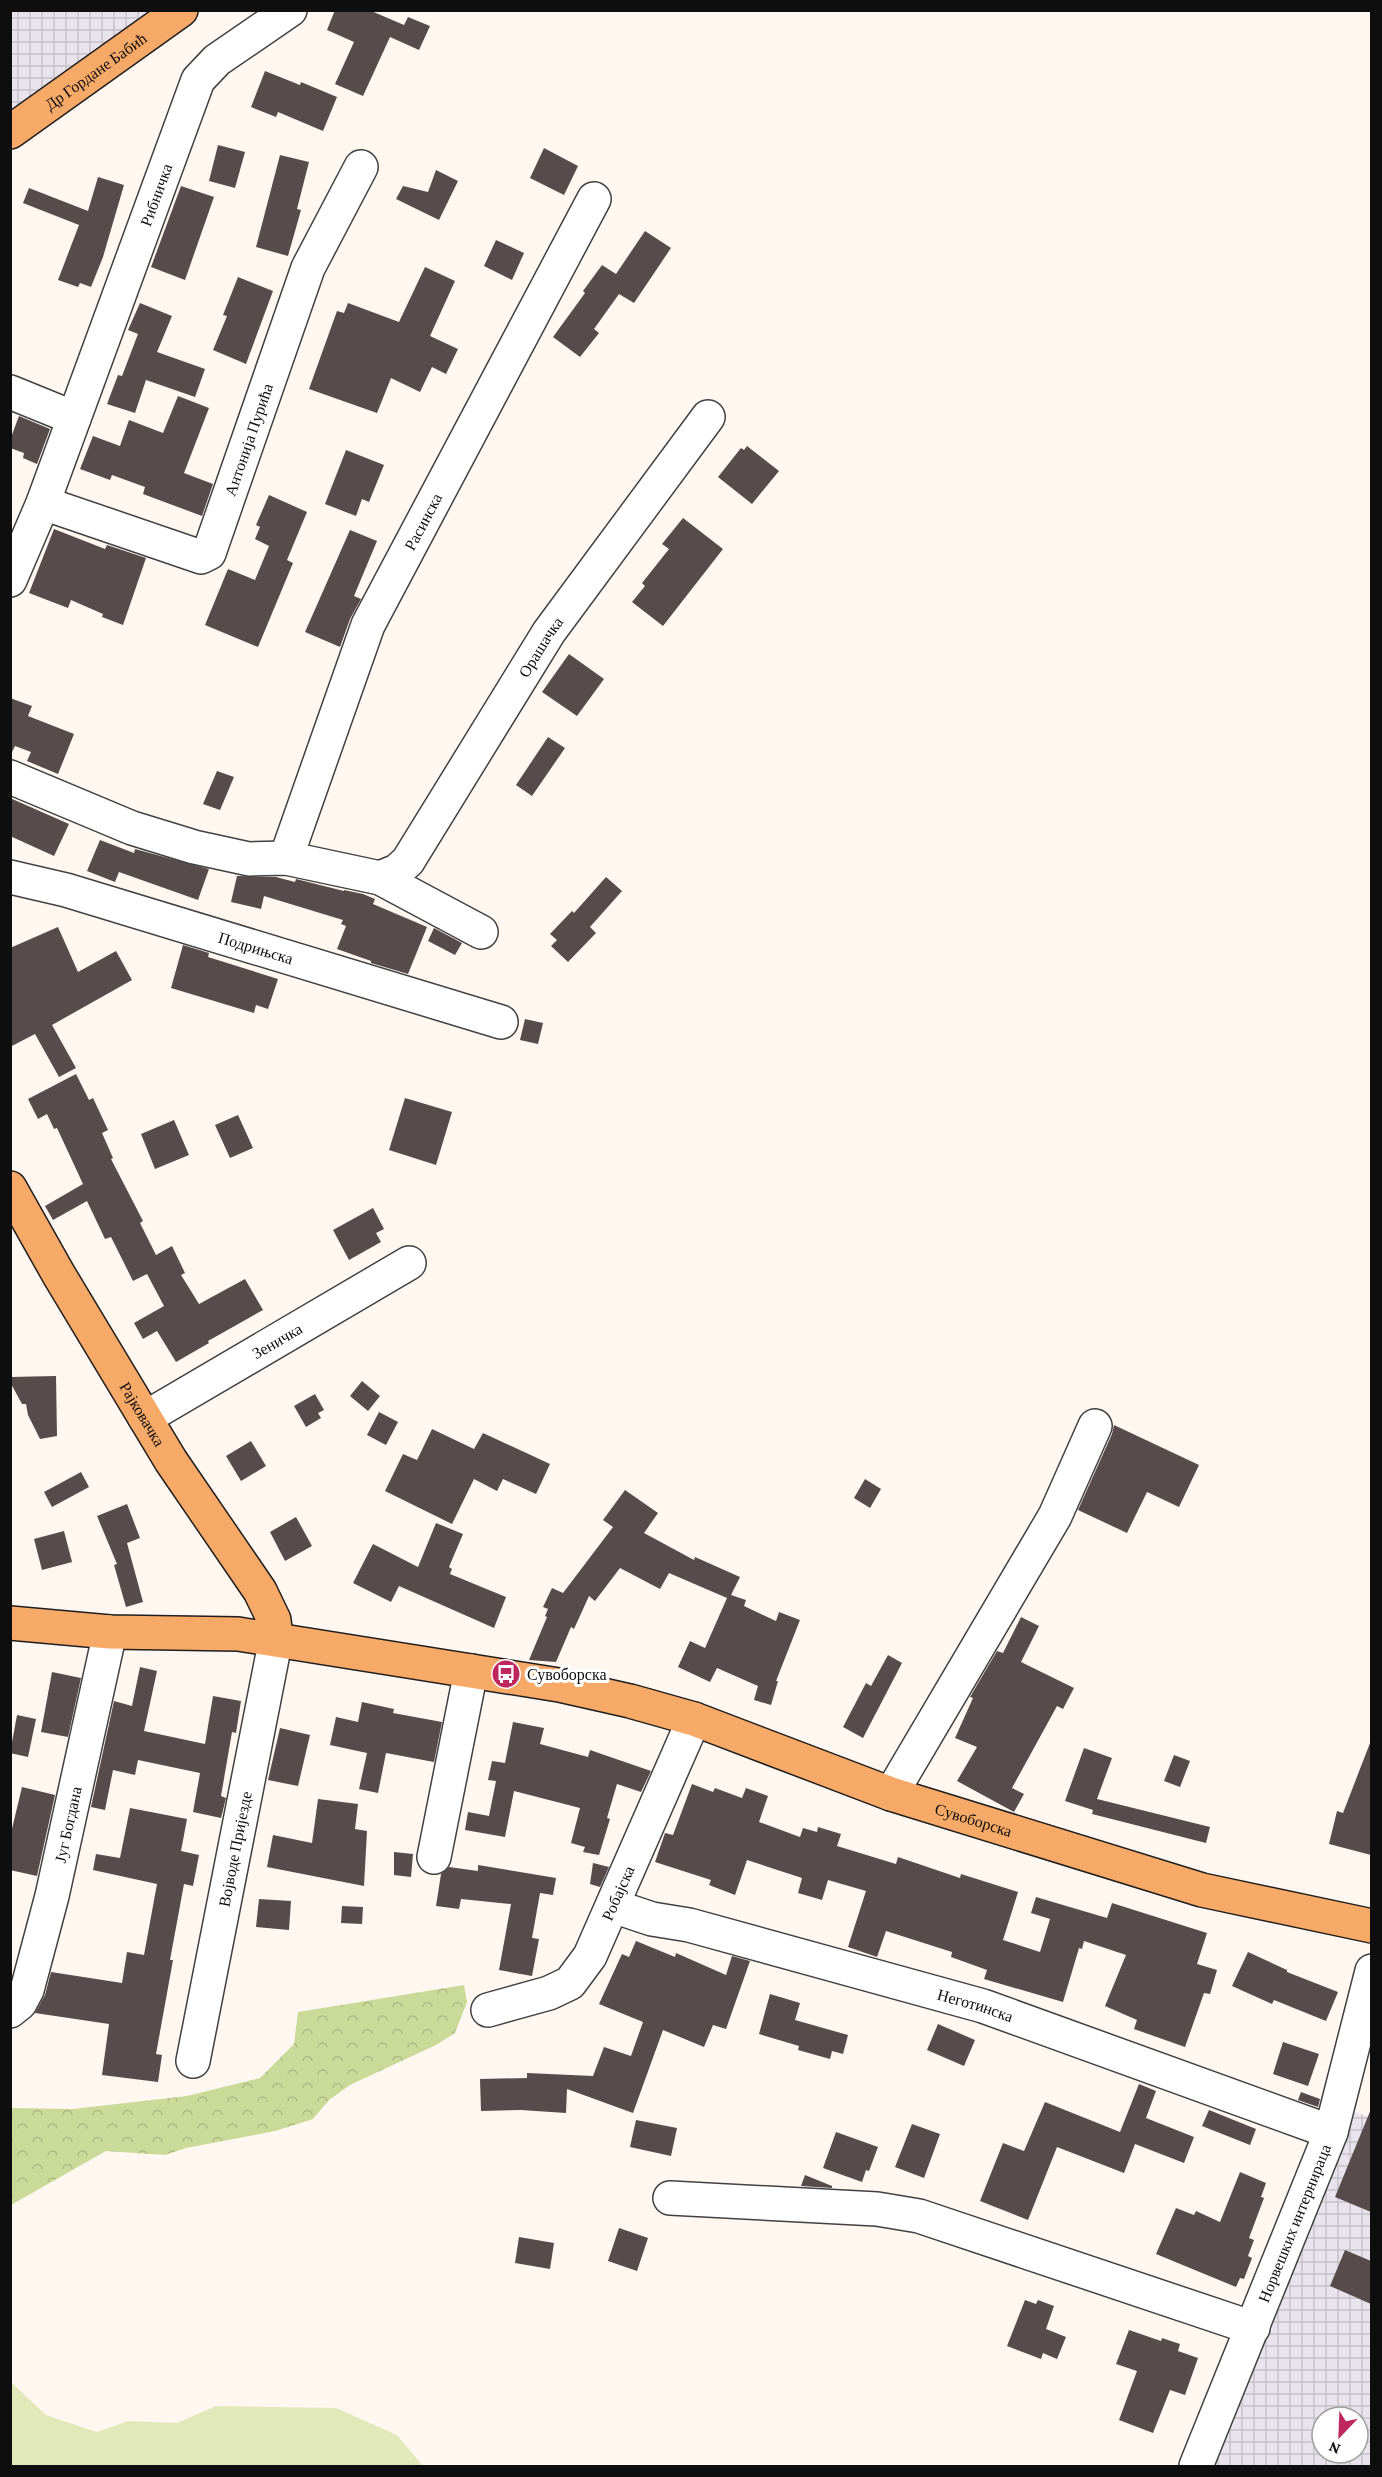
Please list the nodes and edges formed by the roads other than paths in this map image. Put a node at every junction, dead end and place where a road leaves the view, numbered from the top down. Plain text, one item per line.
1 (181, 10) edge
2 (290, 10) edge
3 (10, 132) edge
4 (361, 167) dead end
5 (594, 199) dead end
6 (10, 392) edge
7 (708, 417) dead end
8 (74, 418) junction
9 (43, 503) junction
10 (10, 580) edge
11 (10, 777) edge
12 (286, 858) junction
13 (10, 877) edge
14 (380, 878) junction
15 (481, 932) dead end
16 (501, 1022) dead end
17 (10, 1188) edge
18 (409, 1263) dead end
19 (145, 1418) junction
20 (1095, 1426) dead end
21 (10, 1623) edge
22 (111, 1632) junction
23 (276, 1638) junction
24 (471, 1671) junction
25 (694, 1719) junction
26 (891, 1794) junction
27 (434, 1857) dead end
28 (613, 1906) junction
29 (1371, 1926) edge
30 (1371, 1971) edge
31 (488, 2010) dead end
32 (10, 2011) edge
33 (193, 2061) dead end
34 (1330, 2132) junction
35 (670, 2198) dead end
36 (1252, 2328) junction
37 (1196, 2466) edge

1 - 3 main road, Др Гордане Бабић
2 - 8 street, Рибничка
4 - 9 street, Антонија Пурића
5 - 12 street, Расинска
6 - 8 street
7 - 14 street, Орашачка
8 - 9 street, Рибничка
9 - 10 street, Рибничка
11 - 12 street
12 - 14 street
13 - 16 street, Подрињска
14 - 15 street
17 - 19 main road, Рајковачка
18 - 19 street, Зеничка
19 - 23 main road, Рајковачка
20 - 26 street
21 - 22 main road, Сувоборска
22 - 23 main road, Сувоборска
22 - 32 street, Југ Богдана
23 - 24 main road, Сувоборска
23 - 33 street, Војводе Пријезде
24 - 25 main road, Сувоборска
24 - 27 street
25 - 26 main road, Сувоборска
25 - 28 street, Робајска
26 - 29 main road, Сувоборска
28 - 31 street, Робајска
28 - 34 street, Неготинска
30 - 34 street, Норвешких интернираца
34 - 36 street, Норвешких интернираца
35 - 36 street
36 - 37 street, Норвешких интернираца

